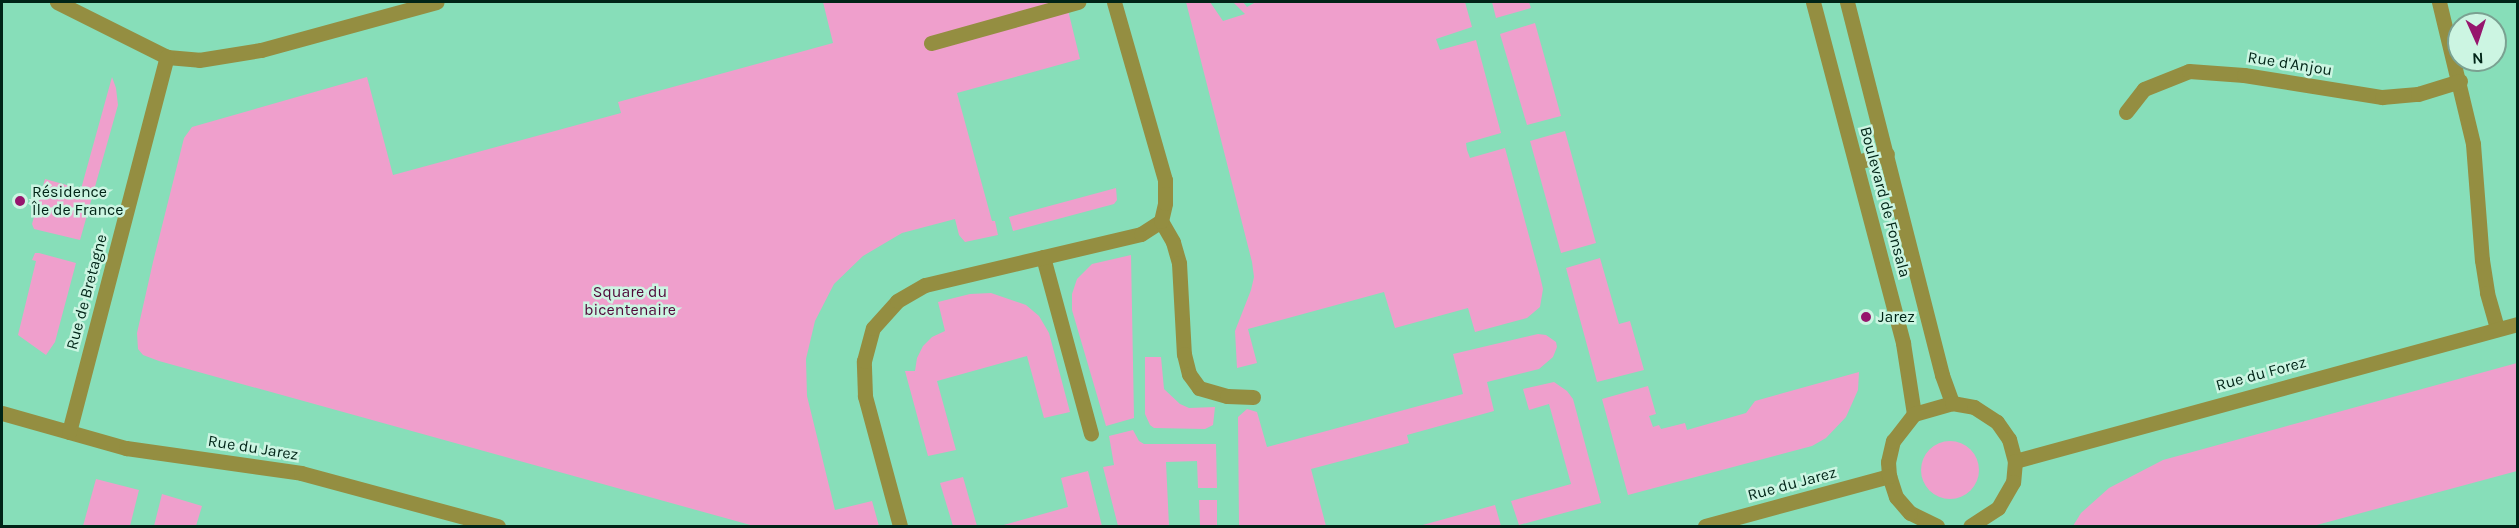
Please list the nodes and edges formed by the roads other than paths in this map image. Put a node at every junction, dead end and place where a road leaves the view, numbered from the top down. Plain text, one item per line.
1 (57, 2) edge
2 (437, 2) edge
3 (1078, 2) edge
4 (1114, 2) edge
5 (1812, 2) edge
6 (1847, 2) edge
7 (2439, 2) edge
8 (931, 43) dead end
9 (167, 57) junction
10 (2460, 81) junction
11 (2126, 112) dead end
12 (1887, 154) junction
13 (1857, 162) junction
14 (1161, 221) junction
15 (1043, 257) junction
16 (2517, 324) edge
17 (2498, 329) junction
18 (1253, 397) dead end
19 (1952, 403) junction
20 (2, 413) edge
21 (1914, 414) junction
22 (69, 432) junction
23 (1091, 434) dead end
24 (2015, 461) junction
25 (1889, 476) junction
26 (498, 526) edge
27 (900, 526) edge
28 (1705, 526) edge
29 (1937, 526) edge
30 (1970, 526) edge

1 - 9 street
2 - 9 street
3 - 8 street
4 - 14 street
5 - 13 street, Boulevard de Fonsala
6 - 12 street, Boulevard de Fonsala
7 - 10 street
9 - 22 street, Rue de Bretagne
10 - 11 street, Rue d'Anjou
10 - 17 street
12 - 13 street
12 - 19 street, Boulevard de Fonsala
13 - 21 street, Boulevard de Fonsala
14 - 15 street
14 - 18 street
15 - 23 street
15 - 27 street
16 - 17 street, Rue du Forez
17 - 24 street, Rue du Forez
19 - 21 street
19 - 24 street
20 - 22 street, Rue du Jarez
21 - 25 street
22 - 26 street, Rue du Jarez
24 - 30 street
25 - 28 street, Rue du Jarez
25 - 29 street

